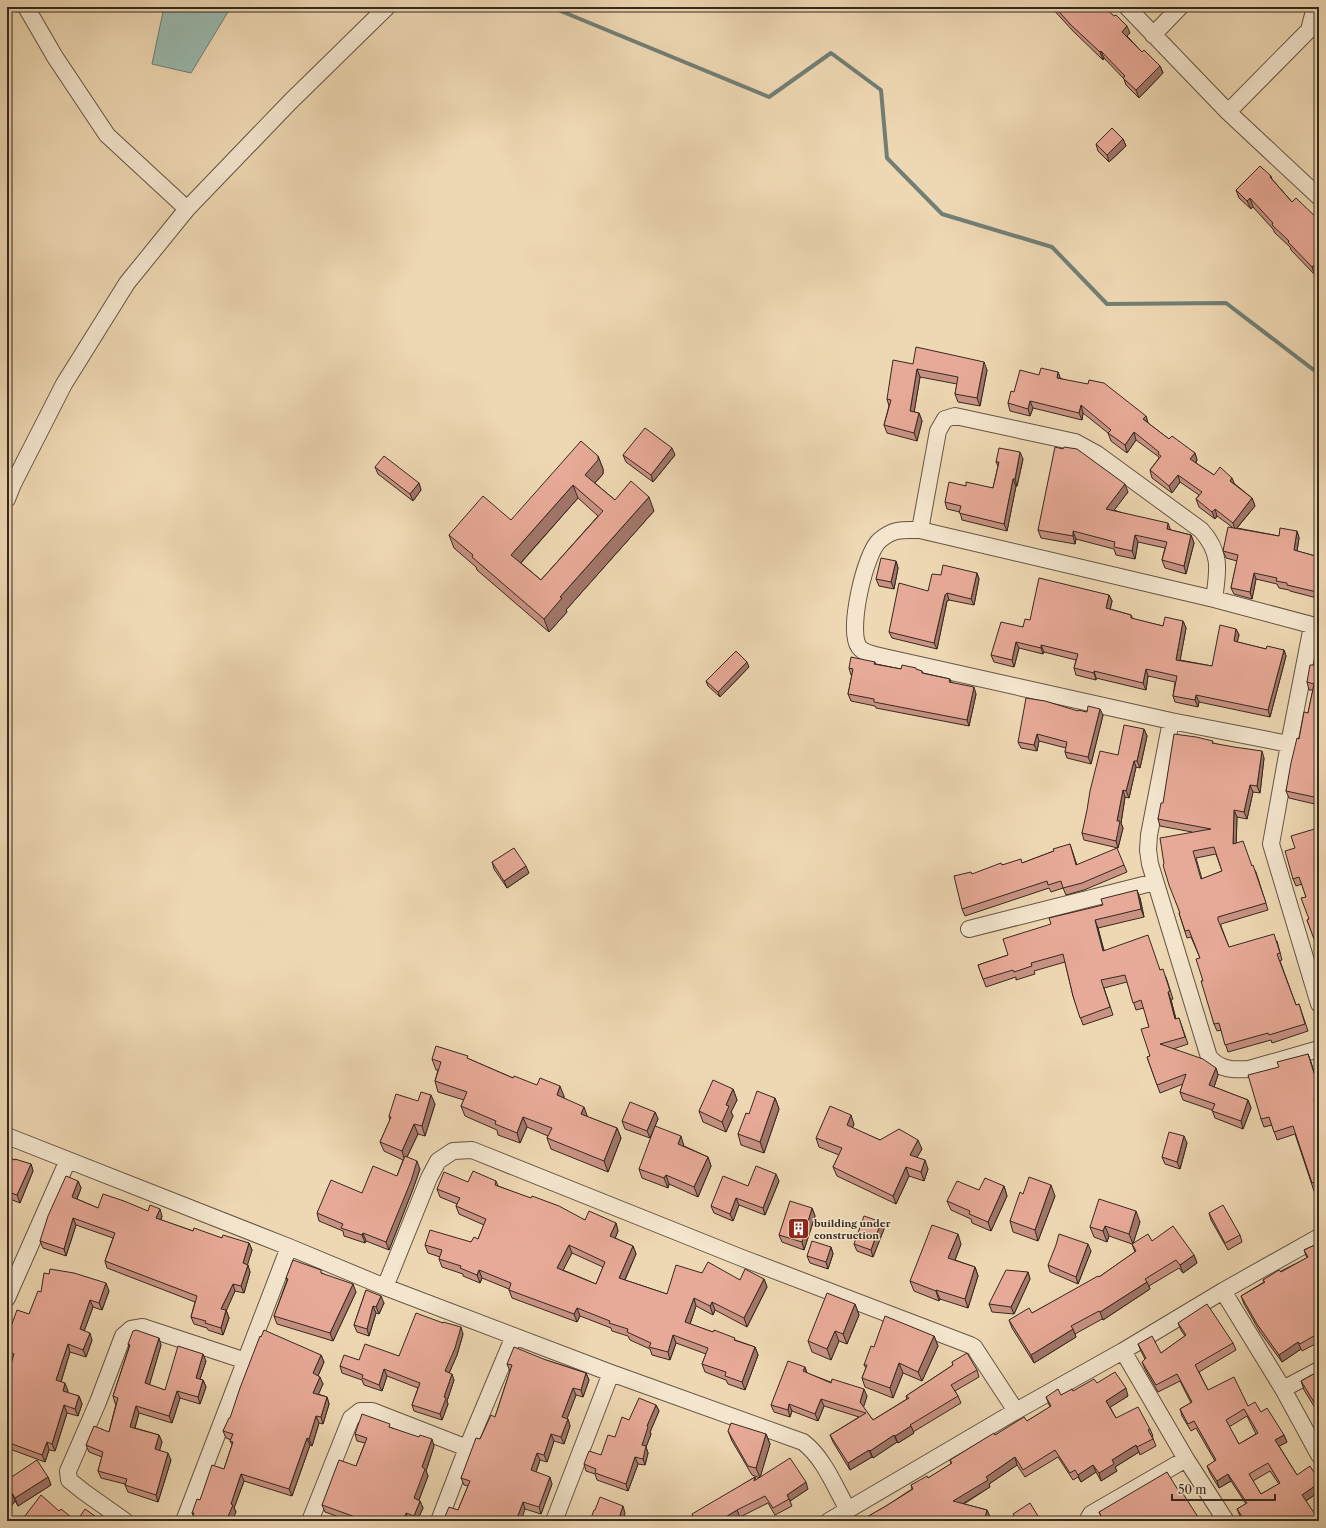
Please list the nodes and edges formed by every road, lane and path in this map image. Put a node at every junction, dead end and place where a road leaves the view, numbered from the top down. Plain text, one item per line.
1 (26, 7) edge
2 (387, 7) edge
3 (1127, 7) edge
4 (1180, 7) edge
5 (1315, 7) edge
6 (1314, 34) edge
7 (1153, 35) junction
8 (1228, 112) junction
9 (1319, 197) edge
10 (187, 209) junction
11 (7, 499) edge
12 (920, 530) junction
13 (1214, 599) junction
14 (1315, 627) edge
15 (1171, 720) junction
16 (1289, 744) junction
17 (1155, 882) junction
18 (969, 929) dead end
19 (1319, 1004) edge
20 (1319, 1049) edge
21 (7, 1136) edge
22 (68, 1160) junction
23 (1319, 1237) edge
24 (289, 1247) junction
25 (11, 1276) edge
26 (385, 1287) junction
27 (1223, 1290) junction
28 (7, 1298) edge
29 (514, 1336) junction
30 (1123, 1351) junction
31 (246, 1361) junction
32 (1319, 1370) edge
33 (610, 1372) junction
34 (1283, 1389) junction
35 (1016, 1411) junction
36 (467, 1448) junction
37 (1319, 1455) edge
38 (1186, 1459) junction
39 (848, 1510) junction
40 (125, 1521) edge
41 (184, 1521) edge
42 (310, 1521) edge
43 (439, 1521) edge
44 (554, 1521) edge
45 (829, 1521) edge
46 (1087, 1521) edge
47 (1226, 1521) edge

1 - 10 street
2 - 10 street
3 - 7 street
4 - 7 street
5 - 6 street
6 - 8 street
7 - 8 street
8 - 9 street
10 - 11 street
12 - 13 street
12 - 13 street
12 - 15 street
13 - 14 street
14 - 16 street
15 - 16 street
15 - 17 street
16 - 19 street
17 - 18 street
17 - 20 street
21 - 22 street
22 - 24 street
22 - 25 street
23 - 27 street
24 - 26 street
24 - 31 street
25 - 28 street
26 - 29 street
26 - 35 street
27 - 30 street
27 - 34 street
29 - 33 street
29 - 36 street
30 - 35 street
30 - 38 street
31 - 40 street
31 - 41 street
32 - 34 street
33 - 39 street
33 - 44 street
34 - 37 street
35 - 39 street
36 - 42 street
36 - 43 street
38 - 46 street
38 - 47 street
39 - 45 street

